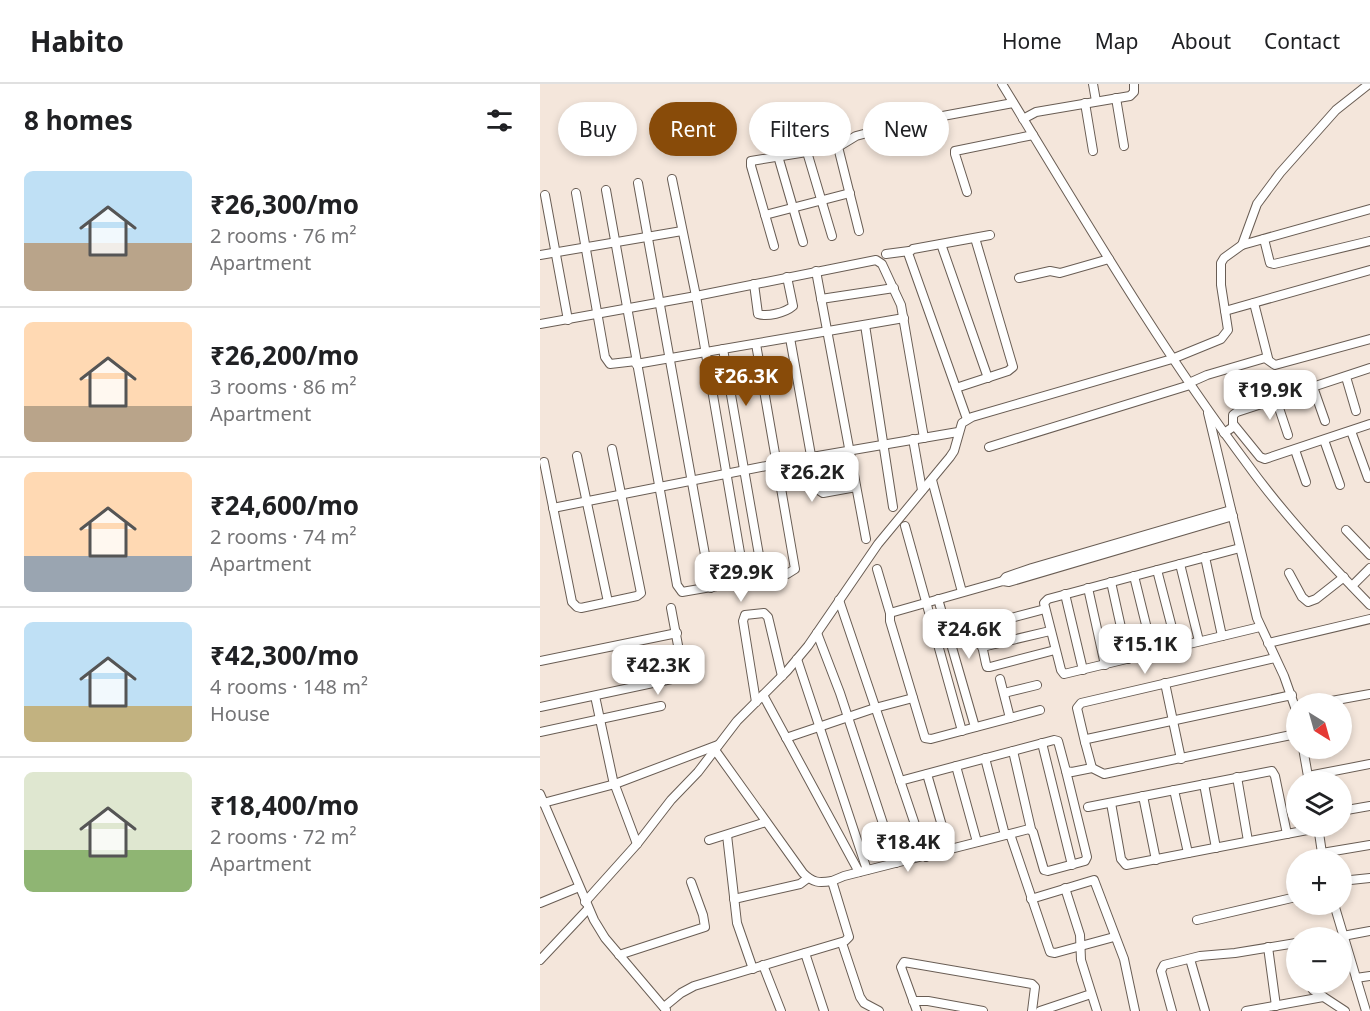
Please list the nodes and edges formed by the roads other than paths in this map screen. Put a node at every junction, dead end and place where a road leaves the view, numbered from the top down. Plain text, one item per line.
1 (1002, 84) edge
2 (1093, 84) edge
3 (1134, 84) edge
4 (1369, 84) edge
5 (1116, 98) junction
6 (1096, 102) junction
7 (1013, 103) junction
8 (1085, 104) junction
9 (1027, 116) junction
10 (1033, 135) junction
11 (851, 139) edge
12 (1124, 146) dead end
13 (1093, 151) dead end
14 (777, 156) joint
15 (808, 156) edge
16 (840, 156) edge
17 (672, 179) dead end
18 (638, 183) dead end
19 (606, 190) dead end
20 (967, 192) dead end
21 (576, 193) dead end
22 (850, 193) junction
23 (545, 195) dead end
24 (821, 200) junction
25 (793, 208) junction
26 (1370, 209) edge
27 (765, 215) junction
28 (682, 231) junction
29 (859, 231) dead end
30 (990, 235) dead end
31 (832, 236) dead end
32 (648, 237) junction
33 (975, 238) junction
34 (1264, 239) junction
35 (1370, 241) edge
36 (616, 242) junction
37 (803, 242) dead end
38 (941, 244) junction
39 (1242, 245) junction
40 (774, 246) dead end
41 (587, 247) junction
42 (909, 251) junction
43 (556, 252) junction
44 (886, 254) dead end
45 (540, 255) edge
46 (1109, 259) junction
47 (1370, 270) edge
48 (816, 272) junction
49 (787, 277) junction
50 (1019, 278) dead end
51 (754, 284) junction
52 (894, 288) junction
53 (696, 296) junction
54 (821, 300) junction
55 (660, 302) junction
56 (1254, 303) junction
57 (627, 308) junction
58 (1225, 311) junction
59 (598, 314) junction
60 (904, 318) junction
61 (568, 320) junction
62 (540, 324) edge
63 (865, 325) junction
64 (828, 331) junction
65 (790, 339) junction
66 (1370, 339) edge
67 (756, 344) junction
68 (723, 349) junction
69 (705, 352) junction
70 (1177, 357) junction
71 (670, 358) junction
72 (1268, 358) junction
73 (636, 362) junction
74 (1370, 368) edge
75 (1346, 377) junction
76 (988, 378) junction
77 (1193, 381) junction
78 (1313, 387) junction
79 (956, 388) junction
80 (1276, 399) junction
81 (1208, 410) junction
82 (1356, 411) dead end
83 (968, 419) junction
84 (1325, 421) dead end
85 (1370, 424) edge
86 (1229, 431) junction
87 (1351, 431) junction
88 (958, 432) junction
89 (1288, 435) dead end
90 (924, 438) junction
91 (913, 439) junction
92 (1324, 440) junction
93 (884, 444) junction
94 (1216, 444) junction
95 (989, 447) dead end
96 (612, 449) dead end
97 (850, 450) junction
98 (1295, 450) junction
99 (577, 456) dead end
100 (812, 457) junction
101 (544, 462) dead end
102 (777, 464) junction
103 (744, 470) junction
104 (725, 474) junction
105 (1368, 478) dead end
106 (692, 480) junction
107 (932, 480) junction
108 (1306, 482) dead end
109 (1340, 485) dead end
110 (659, 487) junction
111 (856, 487) junction
112 (922, 490) junction
113 (621, 494) junction
114 (586, 501) junction
115 (893, 507) dead end
116 (553, 508) junction
117 (1232, 513) junction
118 (905, 526) dead end
119 (1346, 530) dead end
120 (866, 539) dead end
121 (1240, 548) junction
122 (1370, 555) edge
123 (1205, 557) junction
124 (1180, 564) junction
125 (1370, 568) edge
126 (877, 569) dead end
127 (1157, 570) junction
128 (1289, 573) dead end
129 (1134, 576) junction
130 (763, 578) junction
131 (1344, 578) junction
132 (745, 582) junction
133 (1111, 582) junction
134 (1355, 583) junction
135 (711, 588) junction
136 (1088, 588) junction
137 (962, 592) junction
138 (1065, 594) junction
139 (938, 599) junction
140 (838, 600) junction
141 (608, 602) junction
142 (926, 602) junction
143 (1370, 605) edge
144 (671, 608) dead end
145 (1045, 609) junction
146 (890, 613) junction
147 (1370, 619) edge
148 (1260, 627) junction
149 (1050, 631) junction
150 (677, 633) junction
151 (817, 633) junction
152 (1222, 636) junction
153 (1199, 641) junction
154 (1268, 643) junction
155 (982, 647) junction
156 (1177, 647) junction
157 (1055, 650) junction
158 (1153, 653) junction
159 (1275, 658) junction
160 (797, 659) junction
161 (1128, 659) junction
162 (540, 661) edge
163 (1105, 664) junction
164 (1083, 670) junction
165 (782, 676) junction
166 (1000, 679) dead end
167 (1165, 683) junction
168 (1037, 685) dead end
169 (1004, 693) junction
170 (1291, 693) edge
171 (1370, 694) edge
172 (763, 695) junction
173 (595, 696) junction
174 (1286, 696) edge
175 (1352, 697) edge
176 (913, 698) junction
177 (756, 702) junction
178 (661, 706) dead end
179 (540, 707) edge
180 (875, 708) junction
181 (1040, 710) dead end
182 (848, 717) junction
183 (1010, 718) junction
184 (600, 719) junction
185 (1173, 720) junction
186 (819, 727) junction
187 (975, 727) junction
188 (962, 731) junction
189 (540, 732) edge
190 (1286, 736) edge
191 (786, 738) junction
192 (1085, 742) junction
193 (1042, 743) junction
194 (717, 747) junction
195 (1013, 751) junction
196 (985, 758) junction
197 (1181, 759) junction
198 (1370, 764) edge
199 (956, 766) junction
200 (1092, 768) junction
201 (1066, 771) junction
202 (1342, 771) edge
203 (927, 774) junction
204 (1237, 777) junction
205 (900, 781) junction
206 (615, 784) junction
207 (1204, 784) junction
208 (1174, 790) junction
209 (540, 794) edge
210 (1143, 796) junction
211 (543, 803) junction
212 (1111, 803) junction
213 (1370, 806) edge
214 (1088, 807) dead end
215 (1352, 810) edge
216 (766, 822) junction
217 (1031, 829) junction
218 (1286, 829) edge
219 (1007, 834) junction
220 (1286, 834) edge
221 (727, 835) junction
222 (709, 840) dead end
223 (1248, 841) junction
224 (977, 842) junction
225 (637, 844) junction
226 (1370, 845) edge
227 (1216, 848) junction
228 (1352, 849) edge
229 (949, 850) junction
230 (1188, 854) junction
231 (926, 856) junction
232 (1156, 860) junction
233 (896, 863) junction
234 (1072, 865) junction
235 (863, 871) junction
236 (808, 878) junction
237 (1370, 878) edge
238 (1352, 880) edge
239 (832, 881) junction
240 (692, 882) dead end
241 (579, 887) junction
242 (1065, 888) junction
243 (734, 899) junction
244 (1031, 899) junction
245 (1286, 899) edge
246 (540, 903) edge
247 (586, 906) junction
248 (1197, 920) dead end
249 (1370, 931) edge
250 (1352, 934) edge
251 (1114, 937) junction
252 (842, 943) junction
253 (1286, 944) edge
254 (1082, 946) junction
255 (1268, 947) junction
256 (805, 953) junction
257 (619, 955) junction
258 (1190, 958) junction
259 (540, 960) edge
260 (764, 965) junction
261 (1352, 966) edge
262 (753, 969) junction
263 (1370, 976) edge
264 (1356, 978) junction
265 (1317, 993) edge
266 (1092, 994) junction
267 (1323, 997) junction
268 (913, 1001) junction
269 (1276, 1006) junction
270 (1060, 1008) edge
271 (666, 1009) edge
272 (781, 1011) edge
273 (824, 1011) edge
274 (879, 1011) edge
275 (916, 1011) edge
276 (983, 1011) edge
277 (1032, 1011) edge
278 (1040, 1011) edge
279 (1097, 1011) edge
280 (1135, 1011) edge
281 (1172, 1011) edge
282 (1205, 1011) edge
283 (1246, 1011) edge
284 (1344, 1011) edge
285 (1366, 1011) edge

1 - 7 street
2 - 6 street
3 - 5 street
4 - 39 street
5 - 6 street
5 - 12 street
6 - 8 street
7 - 9 street
7 - 11 street
8 - 9 street
8 - 13 street
9 - 10 street
10 - 20 street
10 - 46 street
14 - 25 street
14 - 27 street
15 - 24 street
16 - 22 street
17 - 28 street
18 - 32 street
19 - 36 street
21 - 41 street
22 - 24 street
22 - 29 street
23 - 43 street
24 - 25 street
24 - 31 street
25 - 27 street
25 - 37 street
26 - 34 street
27 - 40 street
28 - 32 street
28 - 53 street
30 - 33 street
32 - 36 street
32 - 55 street
33 - 38 street
33 - 76 street
34 - 35 street
34 - 39 street
36 - 41 street
36 - 57 street
38 - 42 street
38 - 76 street
39 - 58 street
41 - 43 street
41 - 59 street
42 - 44 street
42 - 79 street
43 - 45 street
43 - 61 street
46 - 50 street
46 - 70 street
47 - 56 street
48 - 49 street
48 - 52 street
48 - 54 street
49 - 51 street
49 - 51 street
51 - 53 street
52 - 54 street
52 - 60 street
53 - 55 street
53 - 69 street
54 - 64 street
55 - 57 street
55 - 71 street
56 - 58 street
56 - 72 street
57 - 59 street
57 - 73 street
58 - 70 street
59 - 61 street
59 - 73 street
60 - 63 street
60 - 90 street
61 - 62 street
63 - 64 street
63 - 93 street
64 - 65 street
64 - 97 street
65 - 67 street
65 - 100 street
66 - 72 street
67 - 68 street
67 - 102 street
68 - 69 street
68 - 103 street
69 - 71 street
69 - 104 street
70 - 77 street
70 - 83 street
71 - 73 street
71 - 106 street
72 - 77 street
73 - 110 street
74 - 75 street
75 - 78 street
75 - 82 street
76 - 79 street
77 - 81 street
77 - 95 street
78 - 80 street
78 - 84 street
79 - 83 street
80 - 86 street
80 - 89 street
81 - 86 street
81 - 94 street
83 - 88 street
85 - 87 street
86 - 94 street
86 - 98 street
86 - 131 street
87 - 92 street
87 - 105 street
88 - 90 street
88 - 107 street
90 - 91 street
91 - 93 street
91 - 112 street
92 - 98 street
92 - 109 street
93 - 97 street
93 - 115 street
94 - 117 street
96 - 113 street
97 - 100 street
97 - 111 street
98 - 108 street
99 - 114 street
100 - 102 street
100 - 111 street
101 - 116 street
102 - 103 street
102 - 130 street
103 - 104 street
103 - 130 street
104 - 106 street
104 - 132 street
106 - 110 street
106 - 135 street
107 - 112 street
107 - 137 street
110 - 113 street
110 - 135 street
111 - 120 street
112 - 140 street
113 - 114 street
113 - 141 street
114 - 116 street
114 - 141 street
116 - 141 street
117 - 121 street
117 - 137 street
118 - 142 street
119 - 122 street
121 - 123 street
121 - 148 street
123 - 124 street
123 - 152 street
124 - 127 street
124 - 153 street
125 - 134 street
126 - 146 street
127 - 129 street
127 - 156 street
128 - 131 street
129 - 133 street
129 - 158 street
130 - 132 street
131 - 134 street
132 - 135 street
133 - 136 street
133 - 161 street
134 - 143 street
136 - 138 street
136 - 163 street
137 - 139 street
138 - 145 street
138 - 164 street
139 - 142 street
139 - 187 street
140 - 151 street
140 - 180 street
142 - 146 street
142 - 188 street
144 - 150 street
145 - 149 street
145 - 155 street
146 - 176 street
147 - 154 street
148 - 152 street
148 - 154 street
149 - 155 street
149 - 157 street
150 - 162 street
150 - 173 street
151 - 160 street
151 - 182 street
152 - 153 street
153 - 156 street
154 - 159 street
155 - 157 street
156 - 158 street
157 - 164 street
158 - 161 street
159 - 167 street
159 - 170 street
160 - 165 street
160 - 186 street
161 - 163 street
163 - 164 street
165 - 172 street
165 - 177 street
166 - 169 street
167 - 185 street
167 - 192 street
168 - 169 street
169 - 183 street
171 - 175 street
172 - 177 street
172 - 191 street
173 - 179 street
173 - 184 street
174 - 185 street
176 - 180 street
176 - 188 street
177 - 194 street
178 - 184 street
180 - 182 street
180 - 205 street
181 - 183 street
182 - 186 street
182 - 233 street
183 - 187 street
184 - 189 street
184 - 206 street
185 - 192 street
185 - 197 street
186 - 191 street
186 - 235 street
187 - 188 street
190 - 197 street
191 - 235 street
192 - 200 street
193 - 195 street
193 - 201 street
193 - 234 street
194 - 206 street
194 - 216 street
194 - 225 street
195 - 196 street
195 - 217 street
196 - 199 street
196 - 219 street
197 - 200 street
198 - 202 street
199 - 203 street
199 - 224 street
200 - 201 street
201 - 234 street
203 - 205 street
203 - 229 street
204 - 207 street
204 - 218 street
204 - 223 street
205 - 231 street
206 - 211 street
206 - 225 street
207 - 208 street
207 - 227 street
208 - 210 street
208 - 230 street
209 - 211 street
210 - 212 street
210 - 232 street
211 - 241 street
212 - 214 street
212 - 232 street
213 - 215 street
216 - 221 street
216 - 236 street
217 - 219 street
217 - 234 street
219 - 224 street
219 - 244 street
220 - 223 street
221 - 222 street
221 - 243 street
223 - 227 street
224 - 229 street
225 - 247 street
226 - 228 street
227 - 230 street
229 - 231 street
230 - 232 street
231 - 233 street
233 - 235 street
235 - 239 street
236 - 239 street
236 - 243 street
237 - 238 street
239 - 252 street
240 - 257 street
241 - 246 street
241 - 247 street
242 - 244 street
242 - 251 street
242 - 254 street
243 - 262 street
244 - 254 street
245 - 248 street
247 - 257 street
247 - 259 street
249 - 250 street
251 - 254 street
251 - 280 street
252 - 256 street
252 - 274 street
253 - 255 street
254 - 266 street
255 - 258 street
255 - 269 street
256 - 260 street
256 - 273 street
257 - 271 street
258 - 281 street
258 - 282 street
260 - 262 street
260 - 272 street
261 - 264 street
262 - 271 street
263 - 264 street
264 - 285 street
265 - 267 street
266 - 270 street
266 - 279 street
267 - 269 street
267 - 284 street
268 - 275 street
268 - 276 street
268 - 277 street
269 - 283 street
270 - 278 street

